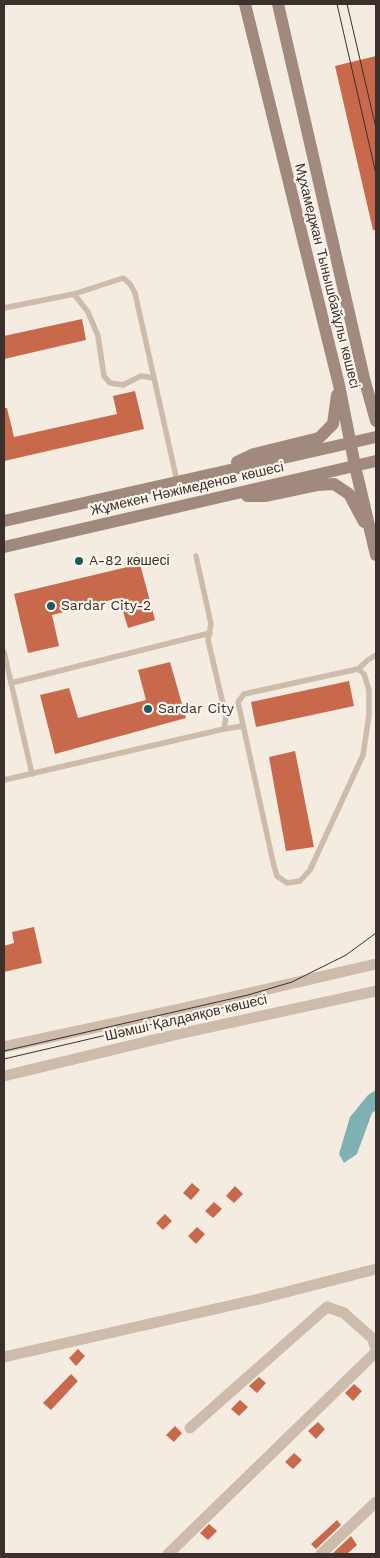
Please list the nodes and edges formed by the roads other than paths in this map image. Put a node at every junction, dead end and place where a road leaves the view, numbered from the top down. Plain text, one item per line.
1 (245, 4) edge
2 (278, 4) edge
3 (74, 294) junction
4 (4, 308) edge
5 (154, 378) junction
6 (364, 378) junction
7 (339, 385) junction
8 (376, 396) edge
9 (376, 422) edge
10 (376, 437) edge
11 (350, 442) junction
12 (376, 461) edge
13 (355, 466) junction
14 (215, 472) junction
15 (177, 481) junction
16 (222, 497) junction
17 (4, 521) edge
18 (371, 536) junction
19 (4, 547) edge
20 (196, 556) dead end
21 (376, 556) edge
22 (210, 633) junction
23 (4, 652) edge
24 (376, 655) edge
25 (358, 670) junction
26 (11, 683) junction
27 (243, 726) junction
28 (224, 729) junction
29 (32, 774) junction
30 (4, 780) edge
31 (376, 964) edge
32 (376, 991) edge
33 (4, 1047) edge
34 (4, 1076) edge
35 (376, 1269) edge
36 (376, 1350) edge
37 (4, 1357) edge
38 (190, 1428) dead end
39 (376, 1502) edge
40 (168, 1554) edge
41 (321, 1554) edge

1 - 7 street, Мұхамеджан Тынышбайұлы көшесі
2 - 6 street, Мұхамеджан Тынышбайұлы көшесі
3 - 4 lane
3 - 5 lane
3 - 5 lane
5 - 15 lane
6 - 8 street
6 - 9 street, Мұхамеджан Тынышбайұлы көшесі
7 - 11 street, Мұхамеджан Тынышбайұлы көшесі
7 - 14 street
10 - 11 street, Жұмекен Нәжімеденов көшесі
11 - 13 street, Мұхамеджан Тынышбайұлы көшесі
11 - 14 street, Жұмекен Нәжімеденов көшесі
12 - 13 street, Жұмекен Нәжімеденов көшесі
13 - 16 street, Жұмекен Нәжімеденов көшесі
13 - 18 street, Мұхамеджан Тынышбайұлы көшесі
14 - 15 street, Жұмекен Нәжімеденов көшесі
15 - 17 street, Жұмекен Нәжімеденов көшесі
16 - 18 street
16 - 19 street, Жұмекен Нәжімеденов көшесі
18 - 21 street, Мұхамеджан Тынышбайұлы көшесі
20 - 22 lane
22 - 26 lane
22 - 28 lane
23 - 26 lane
24 - 25 lane
25 - 27 lane
25 - 27 lane
26 - 29 lane
27 - 28 lane
28 - 29 lane
29 - 30 lane
31 - 33 street, Шәмші Қалдаяқов көшесі
32 - 34 street, Шәмші Қалдаяқов көшесі
35 - 37 street
36 - 38 street
36 - 40 street
39 - 41 street

